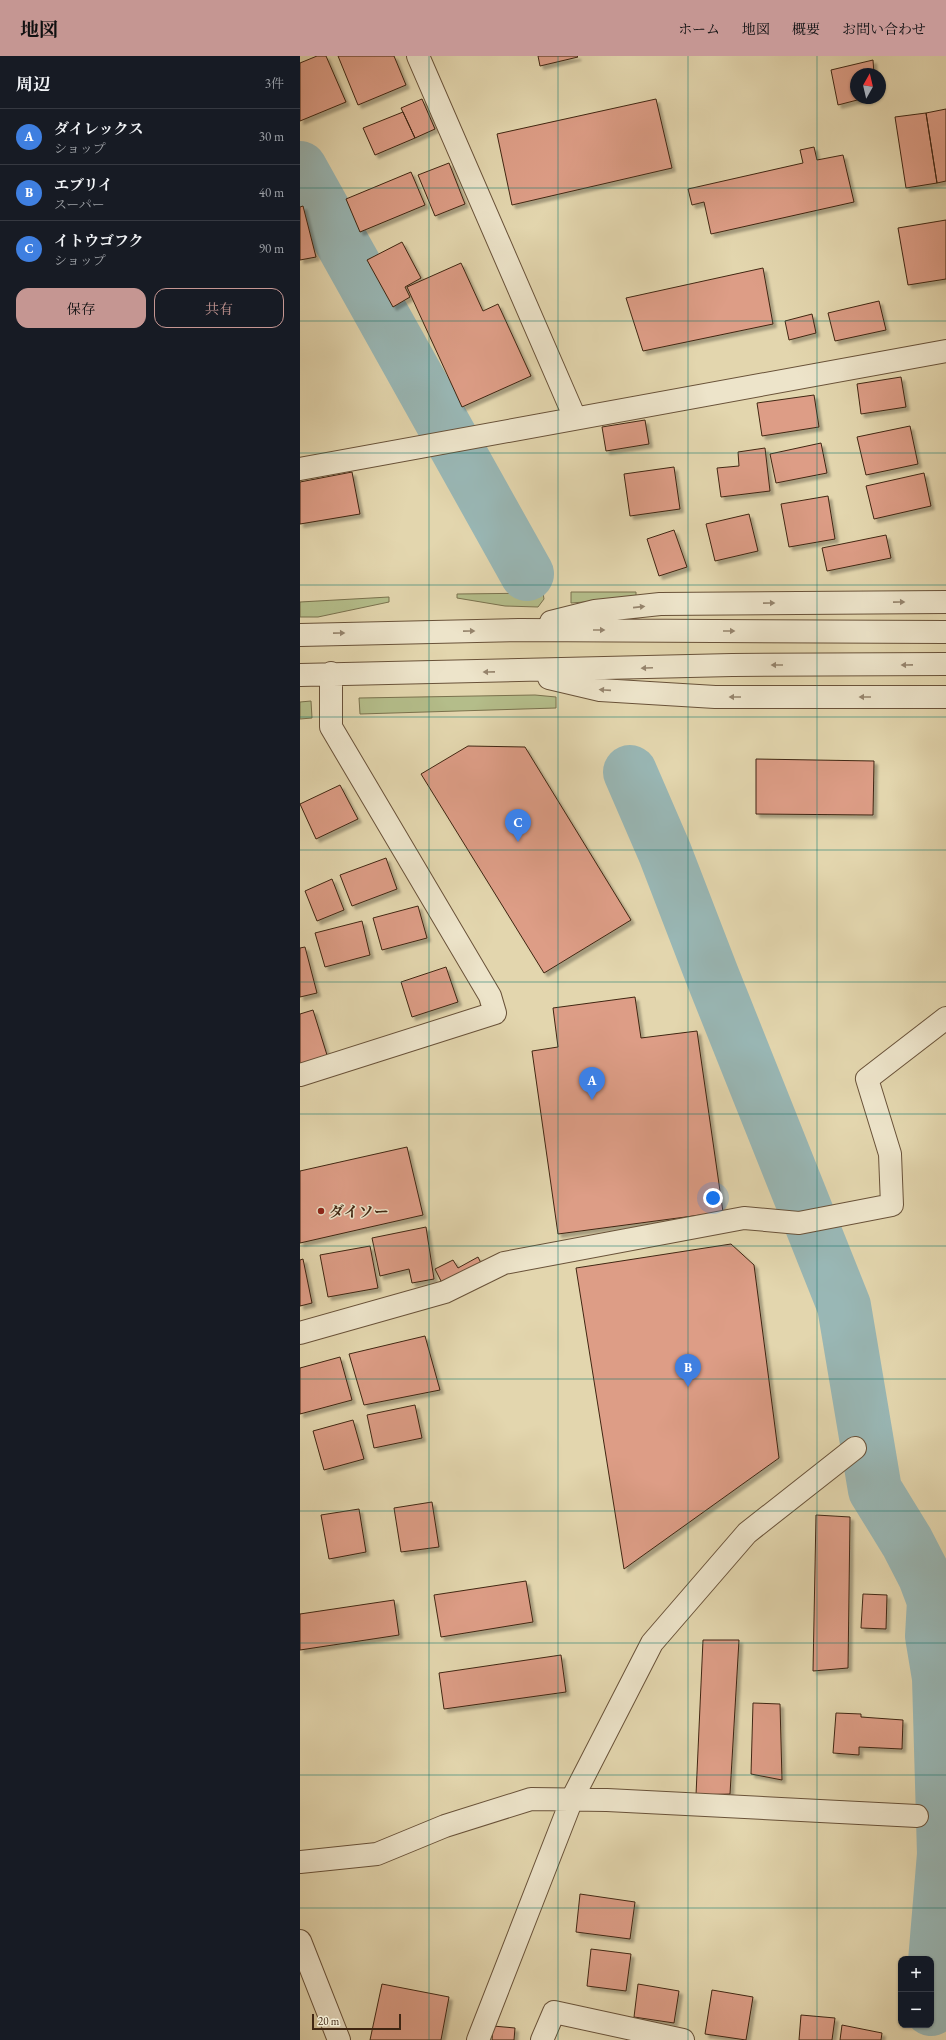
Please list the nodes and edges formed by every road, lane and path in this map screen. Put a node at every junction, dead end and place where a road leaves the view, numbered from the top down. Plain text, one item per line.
1 (418, 56) edge
2 (946, 351) edge
3 (575, 418) junction
4 (300, 469) edge
5 (946, 602) edge
6 (519, 630) junction
7 (946, 632) edge
8 (300, 635) edge
9 (946, 664) edge
10 (517, 671) junction
11 (332, 673) junction
12 (300, 675) edge
13 (946, 697) edge
14 (946, 1018) edge
15 (300, 1075) edge
16 (300, 1333) edge
17 (855, 1448) dead end
18 (572, 1799) junction
19 (917, 1816) dead end
20 (300, 1862) edge
21 (300, 1941) edge
22 (339, 2040) edge
23 (478, 2040) edge
24 (542, 2040) edge
25 (683, 2040) edge

1 - 3 street
2 - 3 street
3 - 4 street
6 -> 5 street
6 -> 7 street
8 -> 6 street
9 -> 10 street
10 -> 11 street
13 -> 10 street
11 - 12 street
11 - 15 street
14 - 16 street
17 - 18 street
18 - 19 street
18 - 20 street
18 - 23 street
21 - 22 street
24 - 25 street

